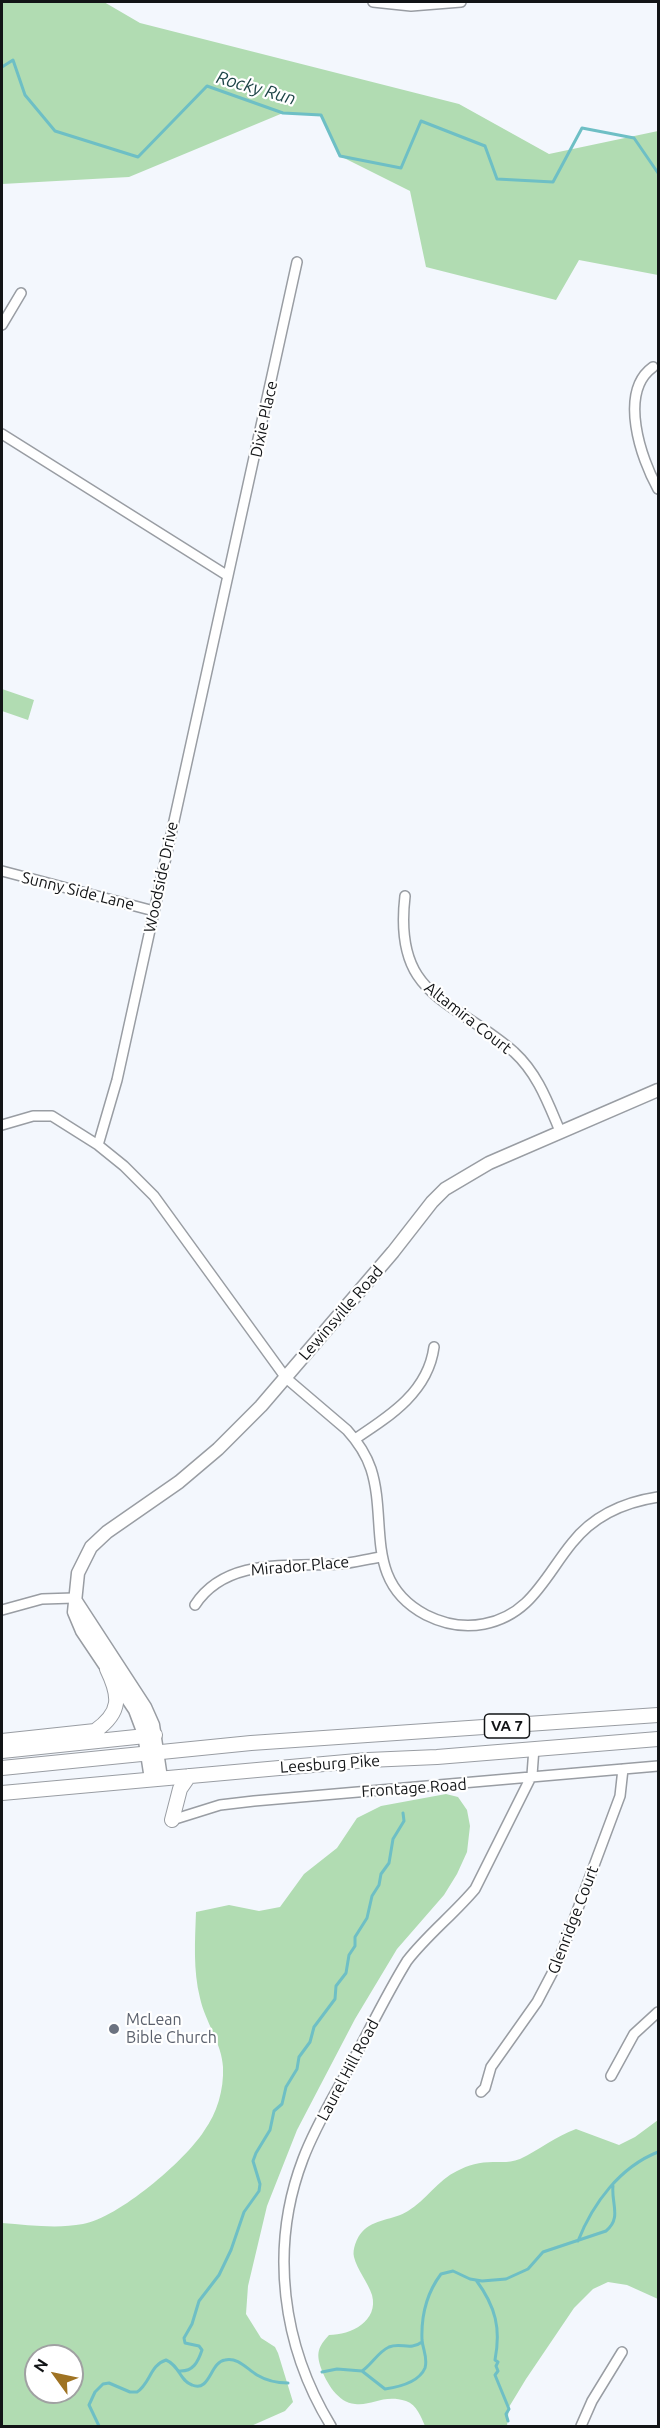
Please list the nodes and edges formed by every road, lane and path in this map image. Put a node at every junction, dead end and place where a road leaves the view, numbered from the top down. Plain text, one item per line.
1 (373, 2) edge
2 (461, 2) edge
3 (297, 262) dead end
4 (21, 293) dead end
5 (2, 325) edge
6 (653, 367) dead end
7 (2, 434) edge
8 (658, 489) edge
9 (228, 576) junction
10 (2, 871) edge
11 (405, 896) dead end
12 (154, 911) junction
13 (658, 1090) edge
14 (2, 1125) edge
15 (560, 1131) junction
16 (98, 1145) junction
17 (434, 1347) dead end
18 (286, 1378) junction
19 (355, 1438) junction
20 (658, 1497) edge
21 (381, 1557) junction
22 (74, 1598) junction
23 (195, 1605) dead end
24 (2, 1610) edge
25 (107, 1669) junction
26 (658, 1715) edge
27 (150, 1736) junction
28 (658, 1739) edge
29 (2, 1741) edge
30 (534, 1748) junction
31 (2, 1751) edge
32 (152, 1752) junction
33 (658, 1766) edge
34 (2, 1768) edge
35 (623, 1768) junction
36 (532, 1775) junction
37 (189, 1776) junction
38 (156, 1779) junction
39 (2, 1793) edge
40 (172, 1820) joint
41 (658, 2012) edge
42 (611, 2076) dead end
43 (481, 2092) dead end
44 (622, 2352) dead end
45 (331, 2427) edge
46 (581, 2427) edge

1 - 2 street
3 - 9 street, Dixie Place
4 - 5 street
6 - 8 street
7 - 9 street
9 - 12 street, Woodside Drive
10 - 12 street, Sunny Side Lane
11 - 15 street, Altamira Court
12 - 16 street, Woodside Drive
13 - 15 main road, Lewinsville Road
14 - 16 street
15 - 18 main road, Lewinsville Road
16 - 18 street
17 - 19 street
18 - 19 street
18 - 22 main road, Lewinsville Road
19 - 21 street
20 - 21 street
21 - 23 street, Mirador Place
22 - 24 street
22 - 25 main road, Lewinsville Road
22 - 27 main road, Lewinsville Road
25 - 27 main road, Lewinsville Road
25 - 29 highway
26 - 32 highway, Leesburg Pike / VA 7
27 - 31 highway
27 - 32 main road, Lewinsville Road
28 - 30 highway, Leesburg Pike / VA 7
30 - 36 street, Laurel Hill Road
30 - 37 highway, Leesburg Pike / VA 7
32 - 34 highway, Leesburg Pike / VA 7
32 - 38 main road, Lewinsville Road
33 - 35 street, Frontage Road
35 - 36 street, Frontage Road
35 - 43 street, Glenridge Court
36 - 40 street, Frontage Road
36 - 45 street, Laurel Hill Road
37 - 38 highway, Leesburg Pike / VA 7
37 - 40 highway
38 - 39 highway, Leesburg Pike / VA 7
41 - 42 street
44 - 46 street

